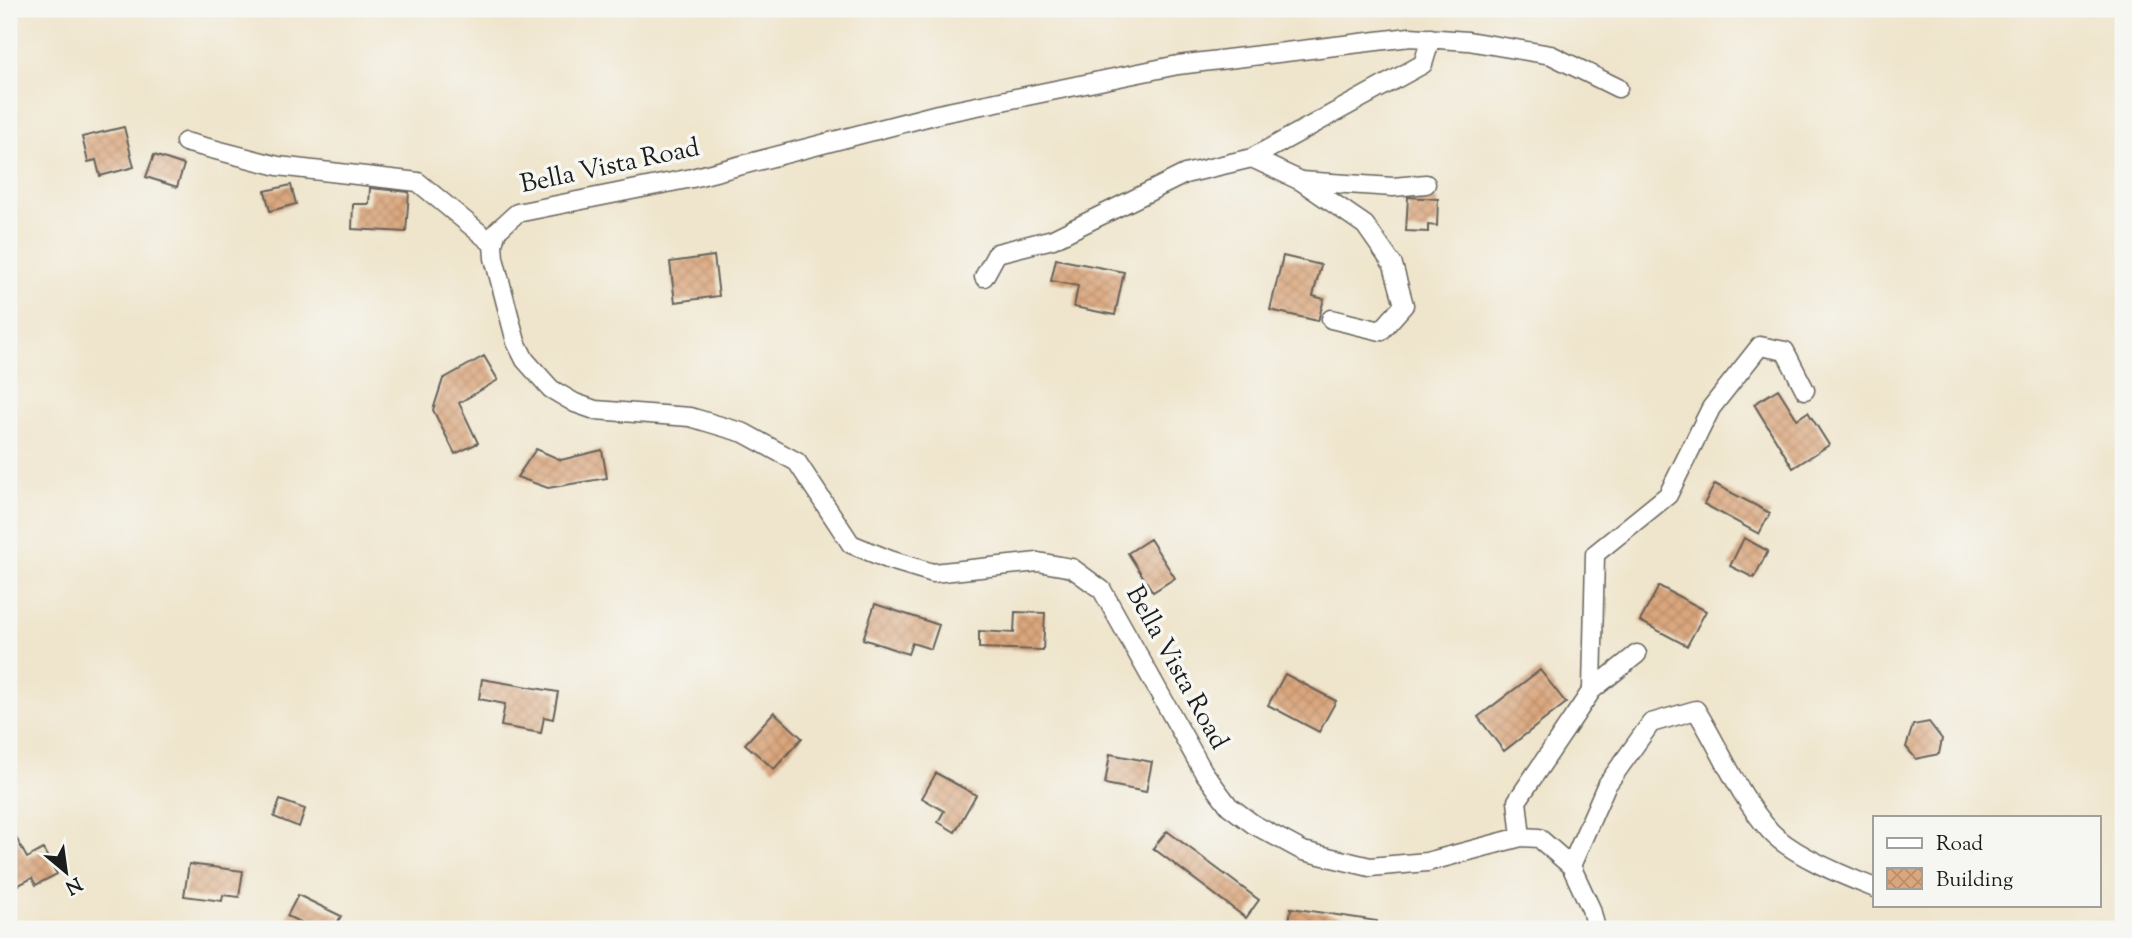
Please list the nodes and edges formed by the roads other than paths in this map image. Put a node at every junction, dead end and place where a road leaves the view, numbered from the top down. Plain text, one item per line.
1 (1430, 38) junction
2 (1618, 88) dead end
3 (185, 142) dead end
4 (1252, 158) junction
5 (1301, 181) junction
6 (1426, 184) dead end
7 (493, 244) junction
8 (984, 277) dead end
9 (1331, 319) dead end
10 (1805, 390) dead end
11 (1637, 654) dead end
12 (1592, 690) junction
13 (1521, 837) junction
14 (1571, 866) junction
15 (1873, 887) edge
16 (1596, 929) edge

1 - 2 street, Bella Vista Road
1 - 4 street
1 - 7 street, Bella Vista Road
3 - 7 street
4 - 5 street
4 - 8 street
5 - 6 street
5 - 9 street
7 - 13 street, Bella Vista Road
10 - 12 street
11 - 12 street
12 - 13 street
13 - 14 street
14 - 15 street
14 - 16 street

